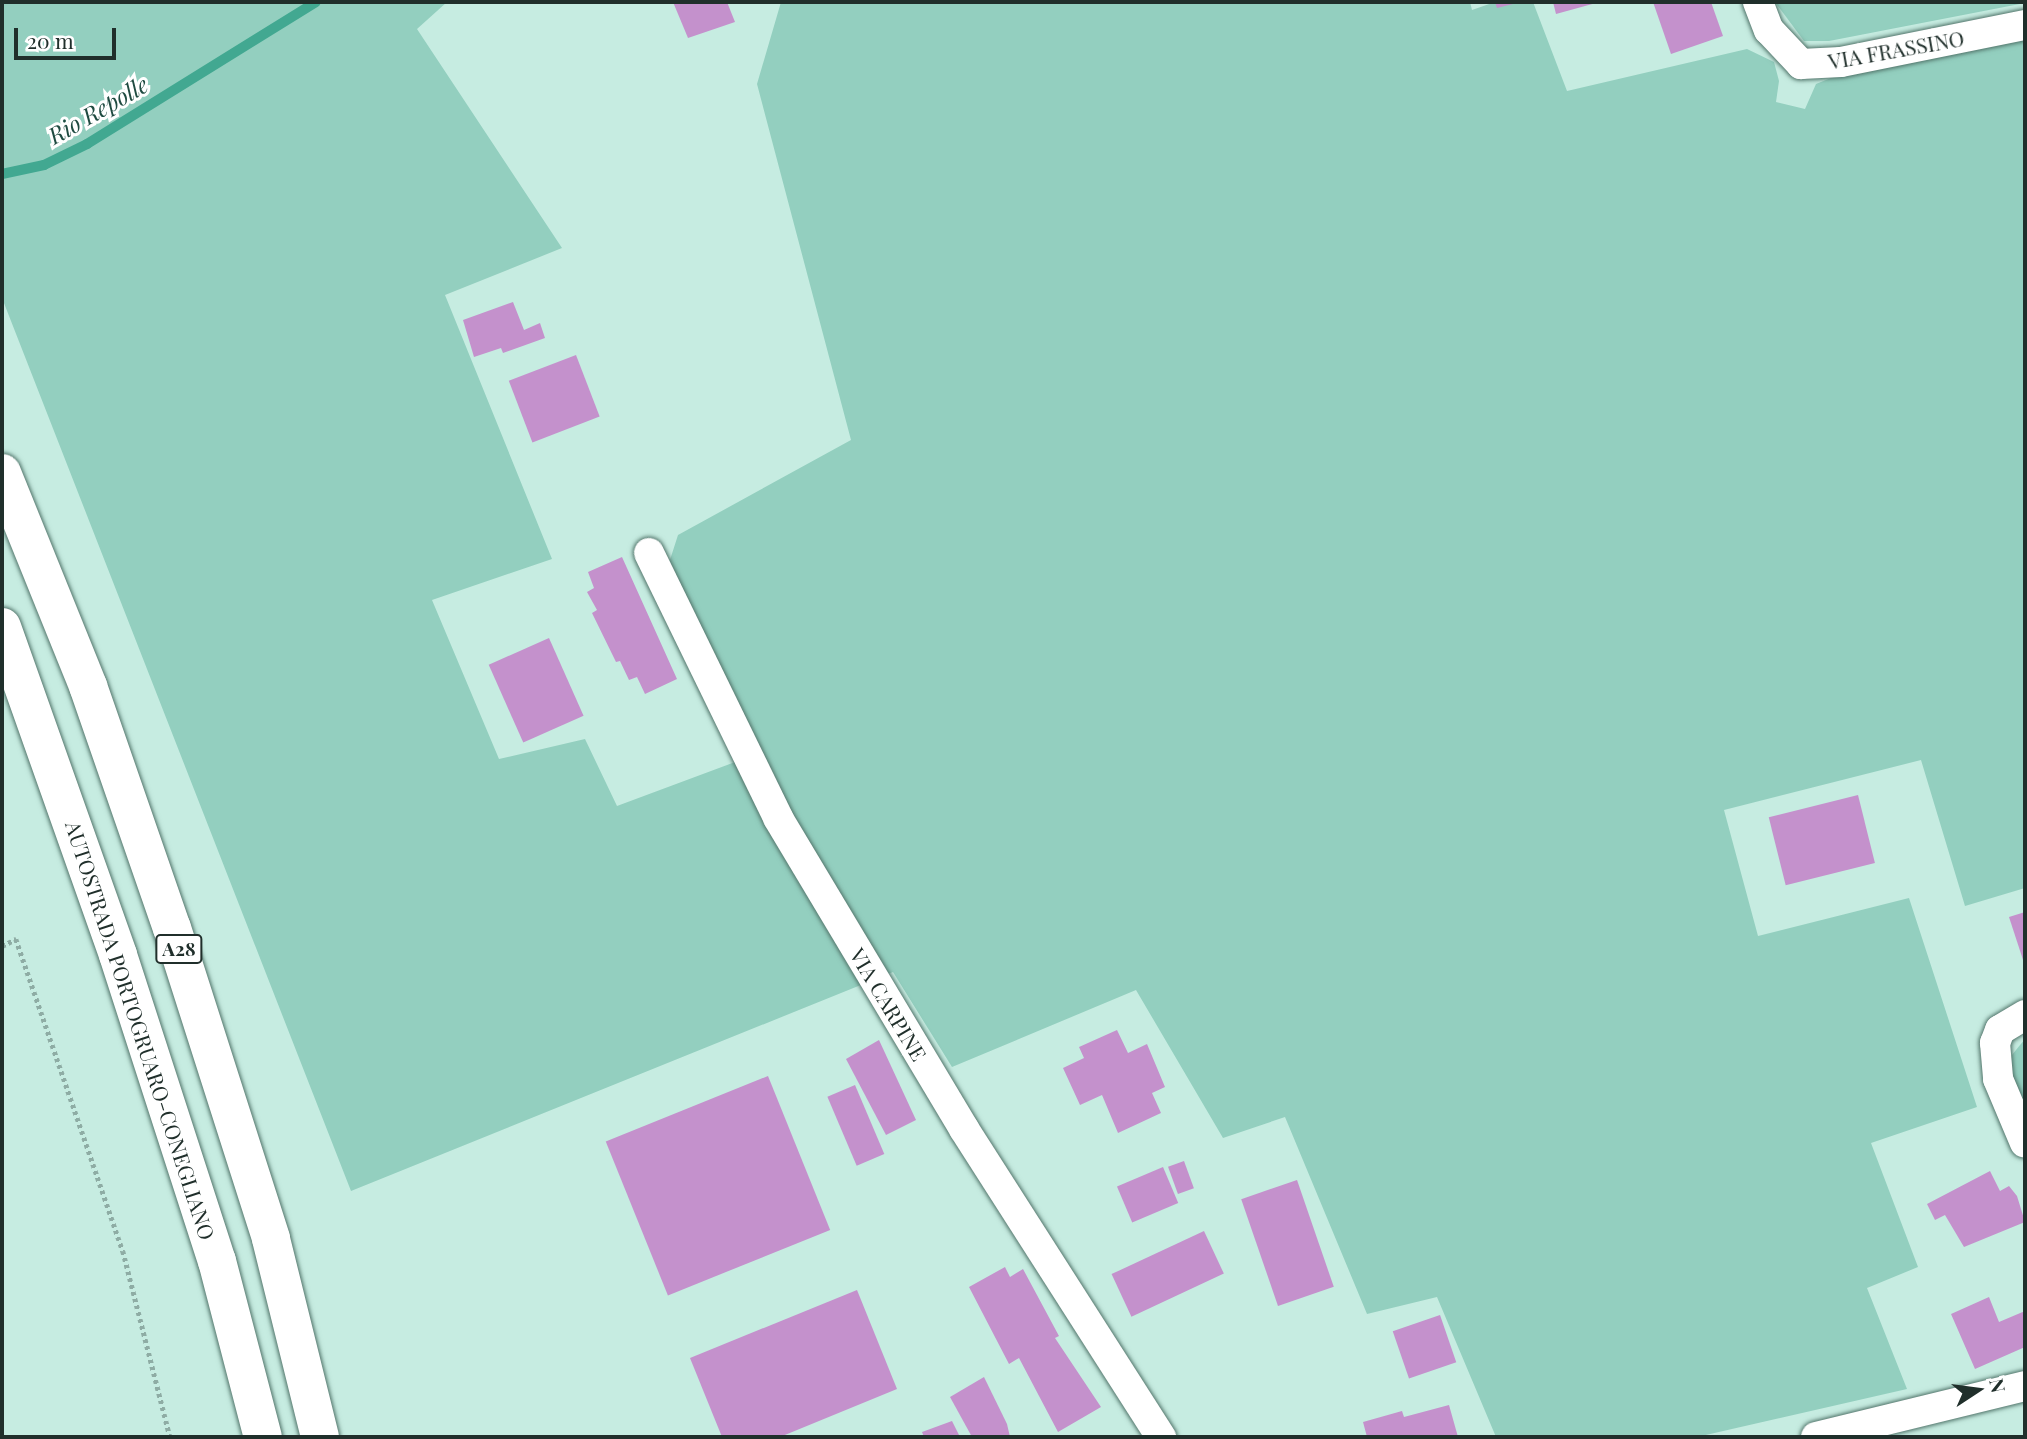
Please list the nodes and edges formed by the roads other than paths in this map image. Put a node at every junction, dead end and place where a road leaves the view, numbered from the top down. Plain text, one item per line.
1 (1758, 2) edge
2 (2025, 25) edge
3 (2, 473) edge
4 (649, 553) dead end
5 (2, 627) edge
6 (2025, 1016) edge
7 (2025, 1143) edge
8 (2025, 1386) edge
9 (263, 1437) edge
10 (320, 1437) edge
11 (1161, 1437) edge
12 (1816, 1437) edge

1 - 2 street, VIA FRASSINO
3 - 10 highway, A28
4 - 11 street, VIA CARPINE
5 - 9 highway, AUTOSTRADA PORTOGRUARO-CONEGLIANO
6 - 7 street
8 - 12 street

